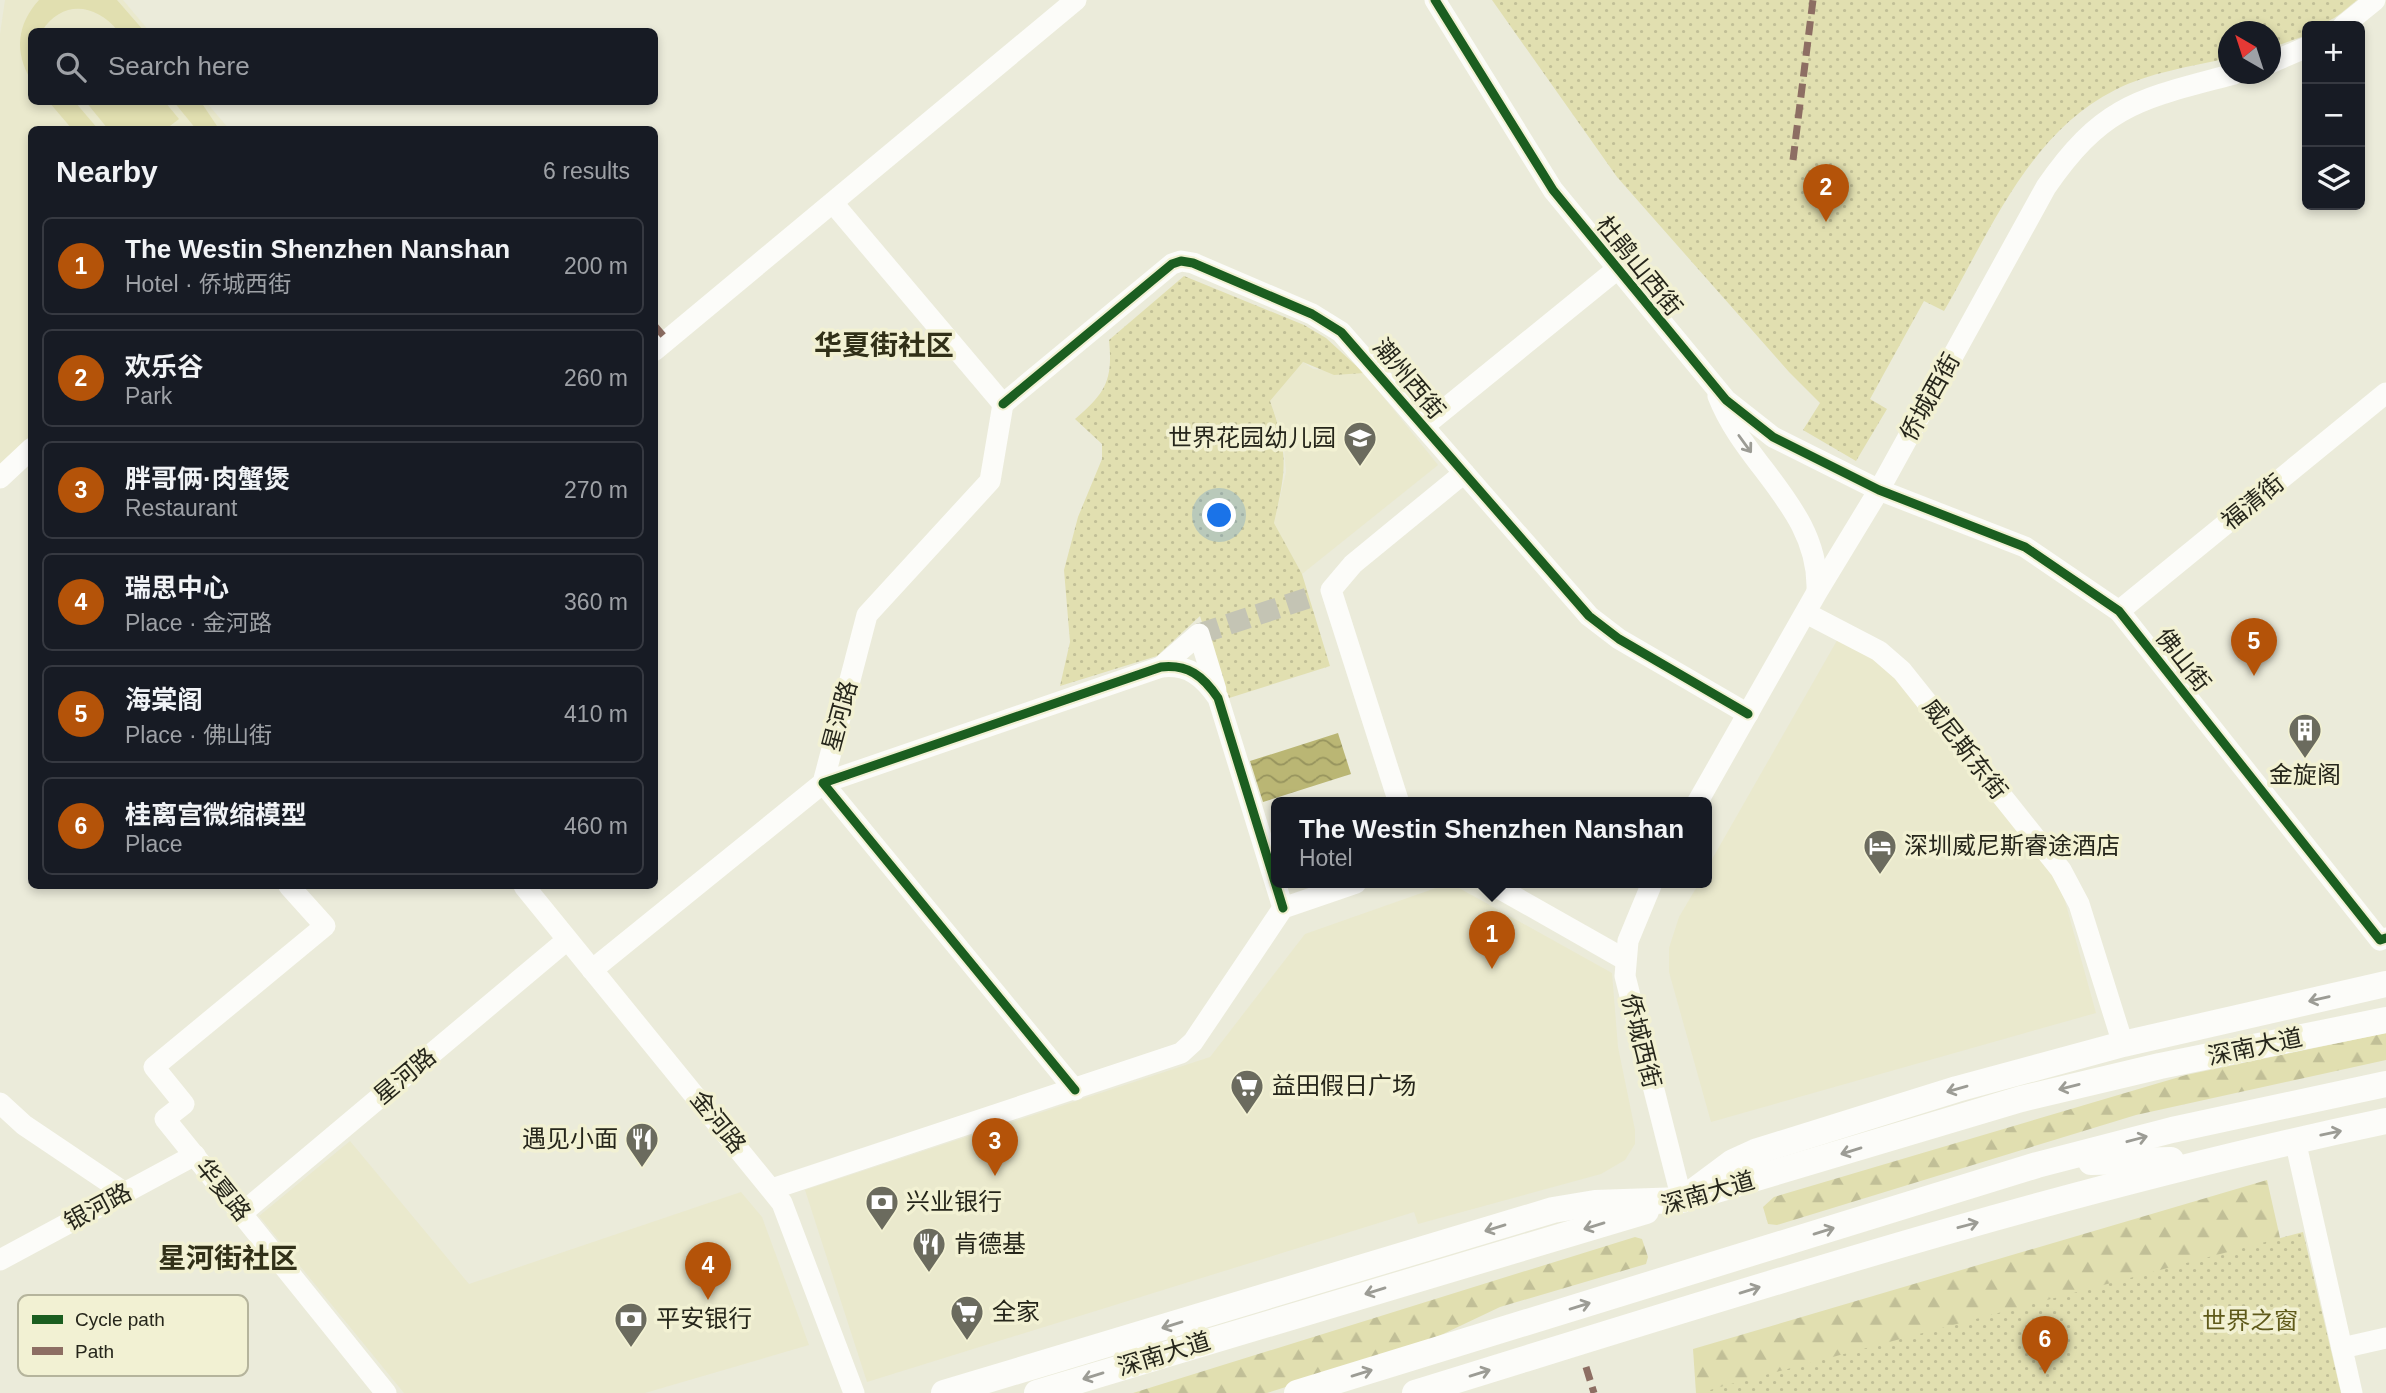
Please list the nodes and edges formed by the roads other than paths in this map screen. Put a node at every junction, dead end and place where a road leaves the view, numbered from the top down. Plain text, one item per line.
1 (1076, 0) edge
2 (1435, 0) edge
3 (2375, 0) edge
4 (2349, 21) edge
5 (2302, 49) edge
6 (2281, 58) edge
7 (2218, 78) edge
8 (832, 203) junction
9 (1616, 270) junction
10 (658, 348) edge
11 (1713, 384) junction
12 (2386, 393) edge
13 (1003, 404) junction
14 (1424, 426) junction
15 (28, 452) edge
16 (1465, 473) junction
17 (0, 478) edge
18 (1879, 490) junction
19 (1816, 592) junction
20 (2119, 611) junction
21 (1806, 613) junction
22 (1161, 667) junction
23 (1218, 698) junction
24 (1748, 714) junction
25 (823, 783) junction
26 (1397, 797) edge
27 (1700, 797) edge
28 (1271, 869) edge
29 (1277, 888) edge
30 (1341, 888) edge
31 (1499, 888) edge
32 (1649, 888) edge
33 (292, 889) edge
34 (526, 889) edge
35 (1283, 908) junction
36 (2386, 939) edge
37 (568, 940) junction
38 (1624, 959) junction
39 (592, 970) junction
40 (2386, 984) edge
41 (2386, 1020) edge
42 (2123, 1044) junction
43 (2160, 1066) junction
44 (2023, 1071) junction
45 (2386, 1084) edge
46 (1075, 1090) junction
47 (0, 1103) edge
48 (2386, 1121) edge
49 (2295, 1140) junction
50 (2231, 1154) junction
51 (195, 1155) junction
52 (2037, 1165) junction
53 (772, 1189) junction
54 (125, 1193) junction
55 (1682, 1200) junction
56 (242, 1213) junction
57 (1759, 1251) junction
58 (0, 1260) edge
59 (1308, 1285) junction
60 (1685, 1309) junction
61 (2386, 1338) edge
62 (2342, 1348) junction
63 (1150, 1358) junction
64 (386, 1393) edge
65 (854, 1393) edge
66 (944, 1393) edge
67 (1037, 1393) edge
68 (1297, 1393) edge
69 (1415, 1393) edge
70 (2351, 1393) edge

1 - 8 street
2 - 9 street, 杜鹃山西街
3 - 4 street
5 - 6 street
7 - 18 street, 侨城西街
8 - 10 street
8 - 13 street
9 - 11 street, 杜鹃山西街
9 - 14 street
11 - 18 street, 杜鹃山西街
11 -> 19 street
12 - 20 street, 福清街
13 - 14 street, 潮州西街
13 - 25 street, 星河路
14 - 16 street, 潮州西街
15 - 17 street
16 - 24 street, 潮州西街
16 - 26 street
18 - 19 street, 侨城西街
18 - 20 street, 佛山街
19 - 21 street, 侨城西街
20 - 36 street, 佛山街
21 - 24 street, 侨城西街
21 - 42 street, 威尼斯东街
22 - 23 street
22 - 23 street
22 - 25 street
23 - 28 street
24 - 27 street, 侨城西街
25 - 39 street, 星河路
25 - 46 street
29 - 35 street
30 - 35 street
31 - 38 street
32 - 38 street, 侨城西街
33 - 51 street, 华夏路
34 - 37 street, 金河路
35 - 46 street
37 - 39 street, 金河路
37 - 56 street, 星河路
38 - 55 street, 侨城西街
39 - 53 street, 金河路
40 -> 42 main road
41 - 43 main road, 深南大道
42 - 44 main road
43 - 44 main road
43 -> 55 main road, 深南大道
44 -> 55 main road
52 -> 45 main road
46 - 53 street
47 - 54 street
49 -> 48 main road
49 - 50 main road
49 - 62 street
50 - 52 main road
60 -> 50 main road
51 - 54 street, 银河路
51 - 56 street, 华夏路
57 -> 52 main road
53 - 65 street, 金河路
54 - 58 street, 银河路
55 -> 59 main road
55 -> 63 main road, 深南大道
56 - 64 street, 华夏路
57 - 60 main road
68 -> 57 main road
59 - 63 main road
59 -> 66 main road
69 -> 60 main road
61 - 62 street
62 - 70 street
63 -> 67 main road, 深南大道

